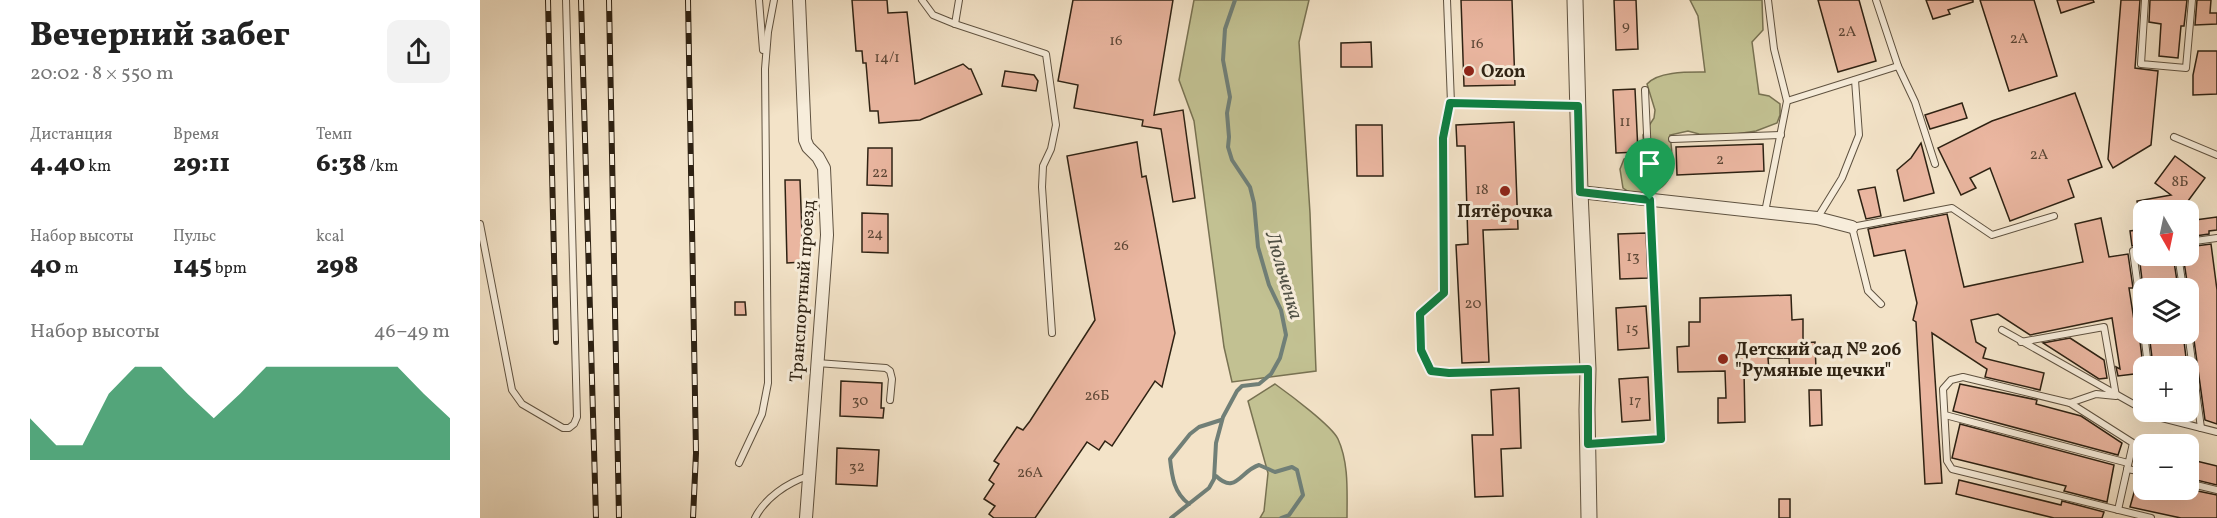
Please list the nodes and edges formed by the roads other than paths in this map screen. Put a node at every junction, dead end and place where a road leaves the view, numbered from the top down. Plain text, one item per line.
1 (566, 0) edge
2 (759, 0) edge
3 (774, 0) edge
4 (798, 0) edge
5 (922, 0) edge
6 (959, 0) edge
7 (1447, 0) edge
8 (1575, 0) edge
9 (1768, 0) edge
10 (1876, 0) edge
11 (2145, 0) edge
12 (2192, 0) edge
13 (955, 24) junction
14 (1898, 66) junction
15 (765, 69) junction
16 (1855, 80) junction
17 (1645, 90) dead end
18 (1787, 101) junction
19 (1450, 103) junction
20 (1578, 106) junction
21 (1780, 135) junction
22 (2174, 137) dead end
23 (1672, 140) dead end
24 (2217, 154) edge
25 (1935, 164) dead end
26 (1580, 192) junction
27 (1650, 200) junction
28 (1765, 212) junction
29 (2054, 216) dead end
30 (1817, 218) junction
31 (480, 224) edge
32 (1852, 227) junction
33 (2217, 238) edge
34 (2199, 240) edge
35 (1881, 304) dead end
36 (2002, 330) dead end
37 (1052, 333) dead end
38 (2021, 342) junction
39 (2190, 344) edge
40 (816, 363) junction
41 (1588, 369) junction
42 (2116, 396) junction
43 (890, 400) dead end
44 (2070, 404) junction
45 (2133, 405) edge
46 (1945, 415) junction
47 (2182, 422) edge
48 (2201, 428) junction
49 (2217, 432) edge
50 (1588, 444) junction
51 (739, 463) dead end
52 (2128, 466) junction
53 (2133, 468) edge
54 (808, 476) junction
55 (2199, 486) edge
56 (2217, 490) edge
57 (2118, 510) junction
58 (755, 518) edge
59 (806, 518) edge
60 (1589, 518) edge
61 (2151, 518) edge

1 - 31 lane
2 - 15 lane
3 - 15 lane
4 - 40 street, Транспортный проезд
5 - 13 lane
6 - 13 lane
7 - 19 lane
8 - 20 street
9 - 18 lane
10 - 14 lane
11 - 12 lane
13 - 37 lane
14 - 16 lane
14 - 25 lane
15 - 51 lane
16 - 18 lane
16 - 30 lane
17 - 27 lane
18 - 21 lane
19 - 20 lane
19 - 41 lane
20 - 26 street
21 - 23 lane
21 - 28 lane
22 - 24 lane
26 - 27 street
26 - 41 street
27 - 28 street
27 - 50 lane
28 - 30 street
29 - 32 lane
30 - 32 street
32 - 35 lane
33 - 34 lane
36 - 38 lane
38 - 42 lane
38 - 42 lane
39 - 48 lane
40 - 43 lane
40 - 54 street, Транспортный проезд
41 - 50 street
42 - 44 lane
42 - 45 lane
44 - 46 lane
44 - 52 lane
46 - 52 lane
46 - 57 lane
47 - 48 lane
48 - 49 lane
50 - 60 street
52 - 53 lane
52 - 57 lane
54 - 58 lane
54 - 59 street, Транспортный проезд
55 - 56 lane
57 - 61 lane

